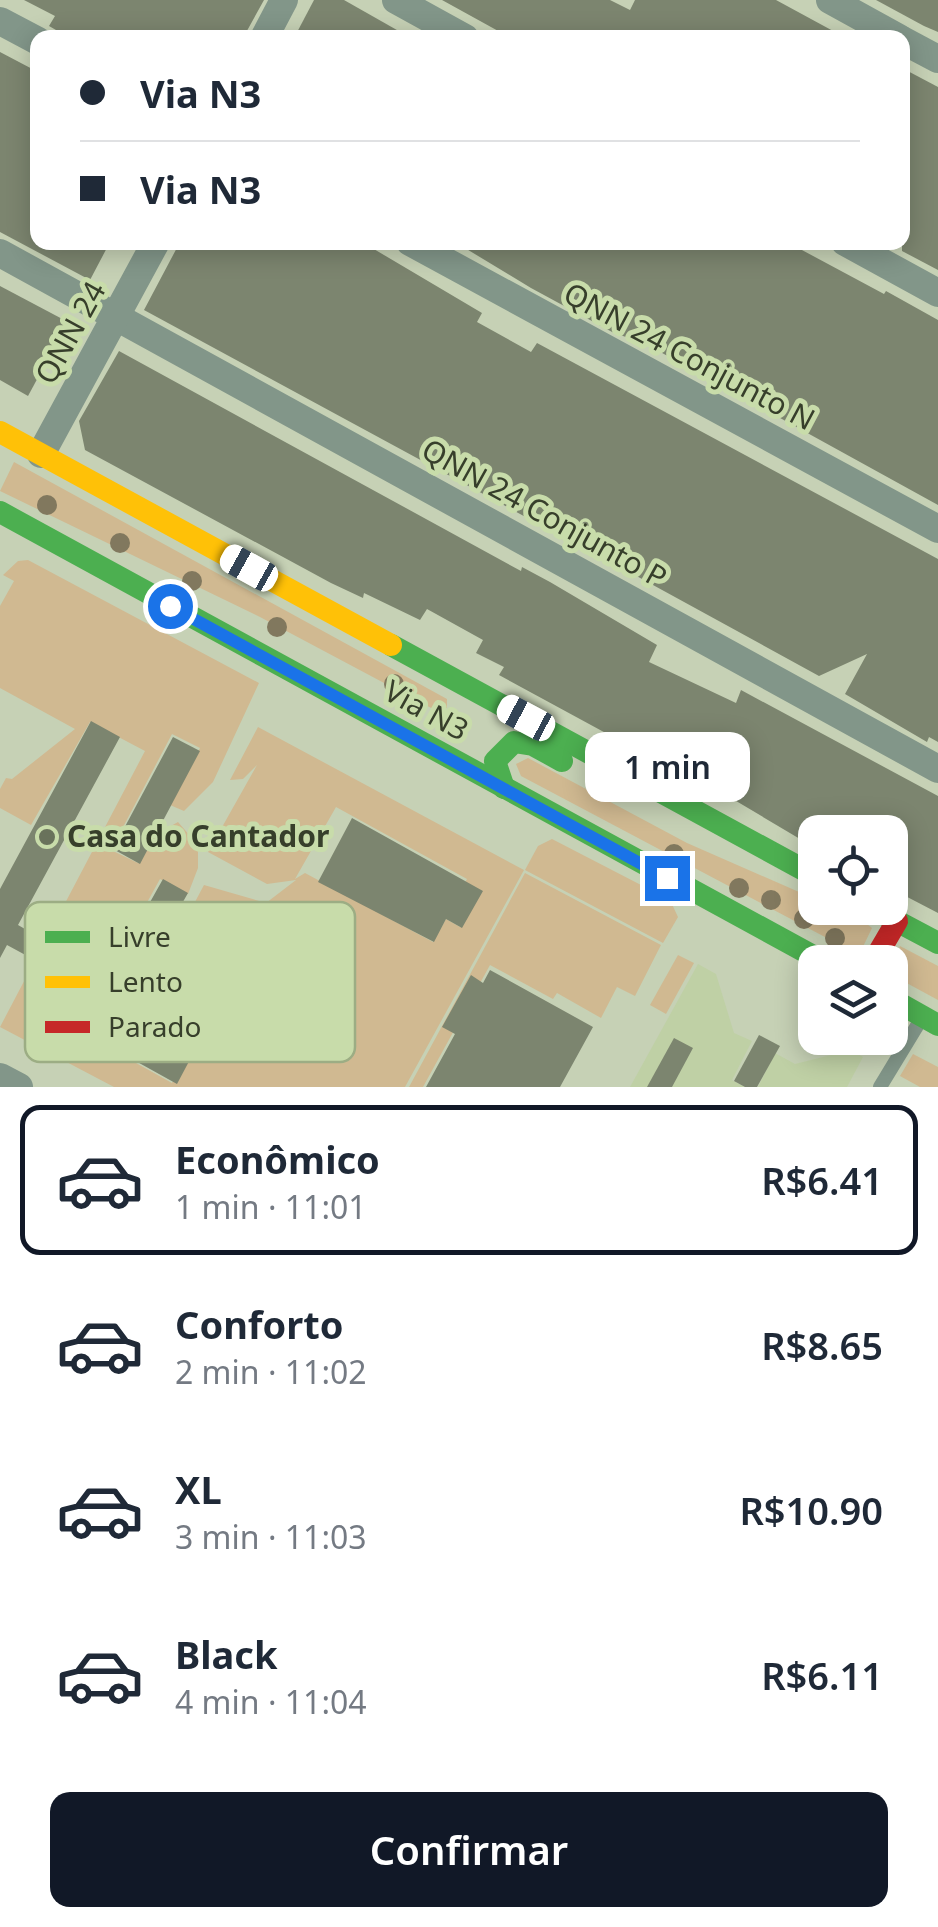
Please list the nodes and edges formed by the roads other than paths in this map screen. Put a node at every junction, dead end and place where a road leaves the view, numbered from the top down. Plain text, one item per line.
1 (284, 0) edge
2 (396, 0) edge
3 (830, 0) edge
4 (0, 21) edge
5 (268, 30) edge
6 (450, 30) edge
7 (886, 30) edge
8 (30, 37) edge
9 (910, 43) edge
10 (938, 59) edge
11 (152, 250) edge
12 (425, 250) edge
13 (860, 250) edge
14 (0, 252) edge
15 (938, 293) edge
16 (118, 316) junction
17 (0, 432) edge
18 (41, 454) junction
19 (3, 520) edge
20 (938, 529) edge
21 (170, 606) junction
22 (458, 681) junction
23 (938, 768) edge
24 (504, 788) junction
25 (798, 867) edge
26 (798, 869) edge
27 (904, 925) edge
28 (938, 943) edge
29 (798, 948) edge
30 (908, 1008) edge
31 (930, 1020) edge
32 (0, 1077) edge
33 (19, 1087) edge
34 (880, 1087) edge

1 - 5 street
2 - 6 street
3 - 7 street
4 - 8 street
9 - 10 street
11 - 16 street, QNN 24
12 - 20 street, QNN 24 Conjunto N
13 - 15 street
14 - 16 street, QNN 24 Conjunto P
16 - 18 street, QNN 24
16 - 23 street, QNN 24 Conjunto P
17 - 18 main road, Via N3
18 - 22 main road, Via N3
19 - 21 main road, Via N3
21 - 22 main road
21 - 24 main road, Via N3
22 - 25 main road, Via N3
24 - 26 main road
24 - 29 main road, Via N3
27 - 28 main road
30 - 31 main road
31 - 34 lane
32 - 33 street

